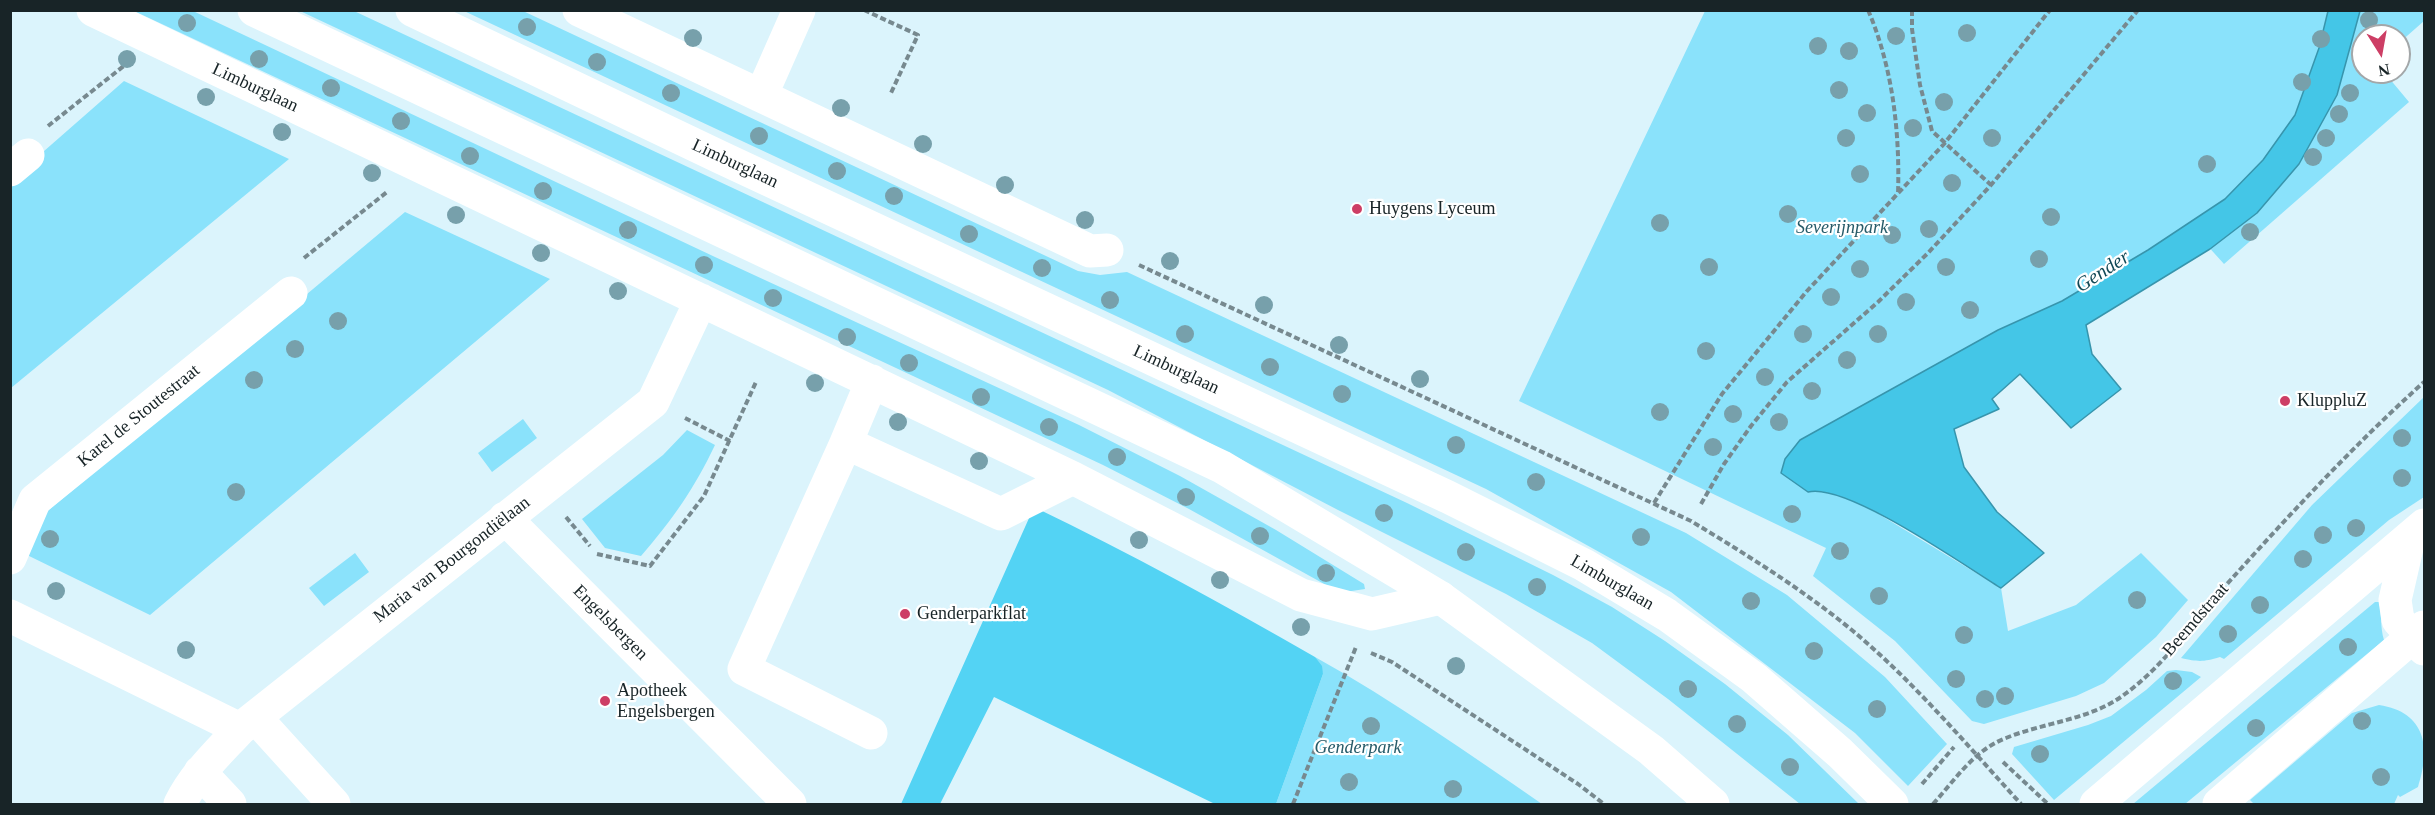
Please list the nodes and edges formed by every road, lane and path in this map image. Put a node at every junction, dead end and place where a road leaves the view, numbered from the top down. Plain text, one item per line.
1 (93, 10) edge
2 (254, 10) edge
3 (412, 10) edge
4 (579, 10) edge
5 (799, 10) edge
6 (864, 10) edge
7 (1868, 10) edge
8 (1912, 10) edge
9 (2050, 10) edge
10 (2138, 10) edge
11 (125, 65) dead end
12 (890, 95) dead end
13 (761, 96) junction
14 (1944, 144) junction
15 (19, 163) edge
16 (1991, 185) junction
17 (391, 189) dead end
18 (1898, 196) junction
19 (1107, 250) joint
20 (291, 293) joint
21 (700, 300) junction
22 (872, 381) junction
23 (756, 382) dead end
24 (2424, 382) edge
25 (653, 402) junction
26 (730, 441) junction
27 (846, 443) junction
28 (1073, 478) junction
29 (543, 489) junction
30 (1654, 503) junction
31 (1701, 504) dead end
32 (505, 519) junction
33 (2417, 532) edge
34 (10, 558) edge
35 (1441, 598) junction
36 (10, 616) edge
37 (2421, 638) edge
38 (248, 723) junction
39 (872, 733) dead end
40 (1954, 747) dead end
41 (1976, 755) junction
42 (2003, 762) dead end
43 (200, 772) junction
44 (1904, 798) edge
45 (180, 804) edge
46 (230, 804) edge
47 (334, 804) edge
48 (790, 804) edge
49 (1293, 804) edge
50 (1604, 804) edge
51 (1713, 804) edge
52 (1933, 804) edge
53 (2021, 804) edge
54 (2048, 804) edge
55 (2096, 804) edge
56 (2219, 804) edge

1 - 21 main road, Limburglaan
2 - 35 main road
3 - 44 main road, Limburglaan
4 - 13 main road
5 - 13 main road
6 - 12 path
7 - 18 path
8 - 14 path
9 - 14 path
10 - 16 path
11 - 15 path
13 - 19 main road
14 - 16 path
14 - 18 path
16 - 31 path
17 - 20 path
18 - 30 path
19 - 30 path
20 - 34 main road, Karel de Stoutestraat
21 - 22 main road, Limburglaan
21 - 25 main road, Maria van Bourgondiëlaan
22 - 27 main road
22 - 28 main road, Limburglaan
23 - 26 path
24 - 41 path, Beemdstraat
25 - 26 path
25 - 29 main road, Maria van Bourgondiëlaan
26 - 29 path
27 - 28 main road
27 - 39 main road
28 - 35 main road, Limburglaan
29 - 32 main road, Maria van Bourgondiëlaan
30 - 41 path
32 - 38 main road, Maria van Bourgondiëlaan
32 - 48 main road, Engelsbergen
33 - 37 main road
33 - 55 main road
35 - 51 main road
36 - 38 main road
37 - 56 main road
38 - 43 main road, Maria van Bourgondiëlaan
38 - 47 main road
40 - 44 path
41 - 52 path, Beemdstraat
41 - 53 path
42 - 54 path
43 - 45 main road, Maria van Bourgondiëlaan
43 - 46 main road
49 - 50 path

